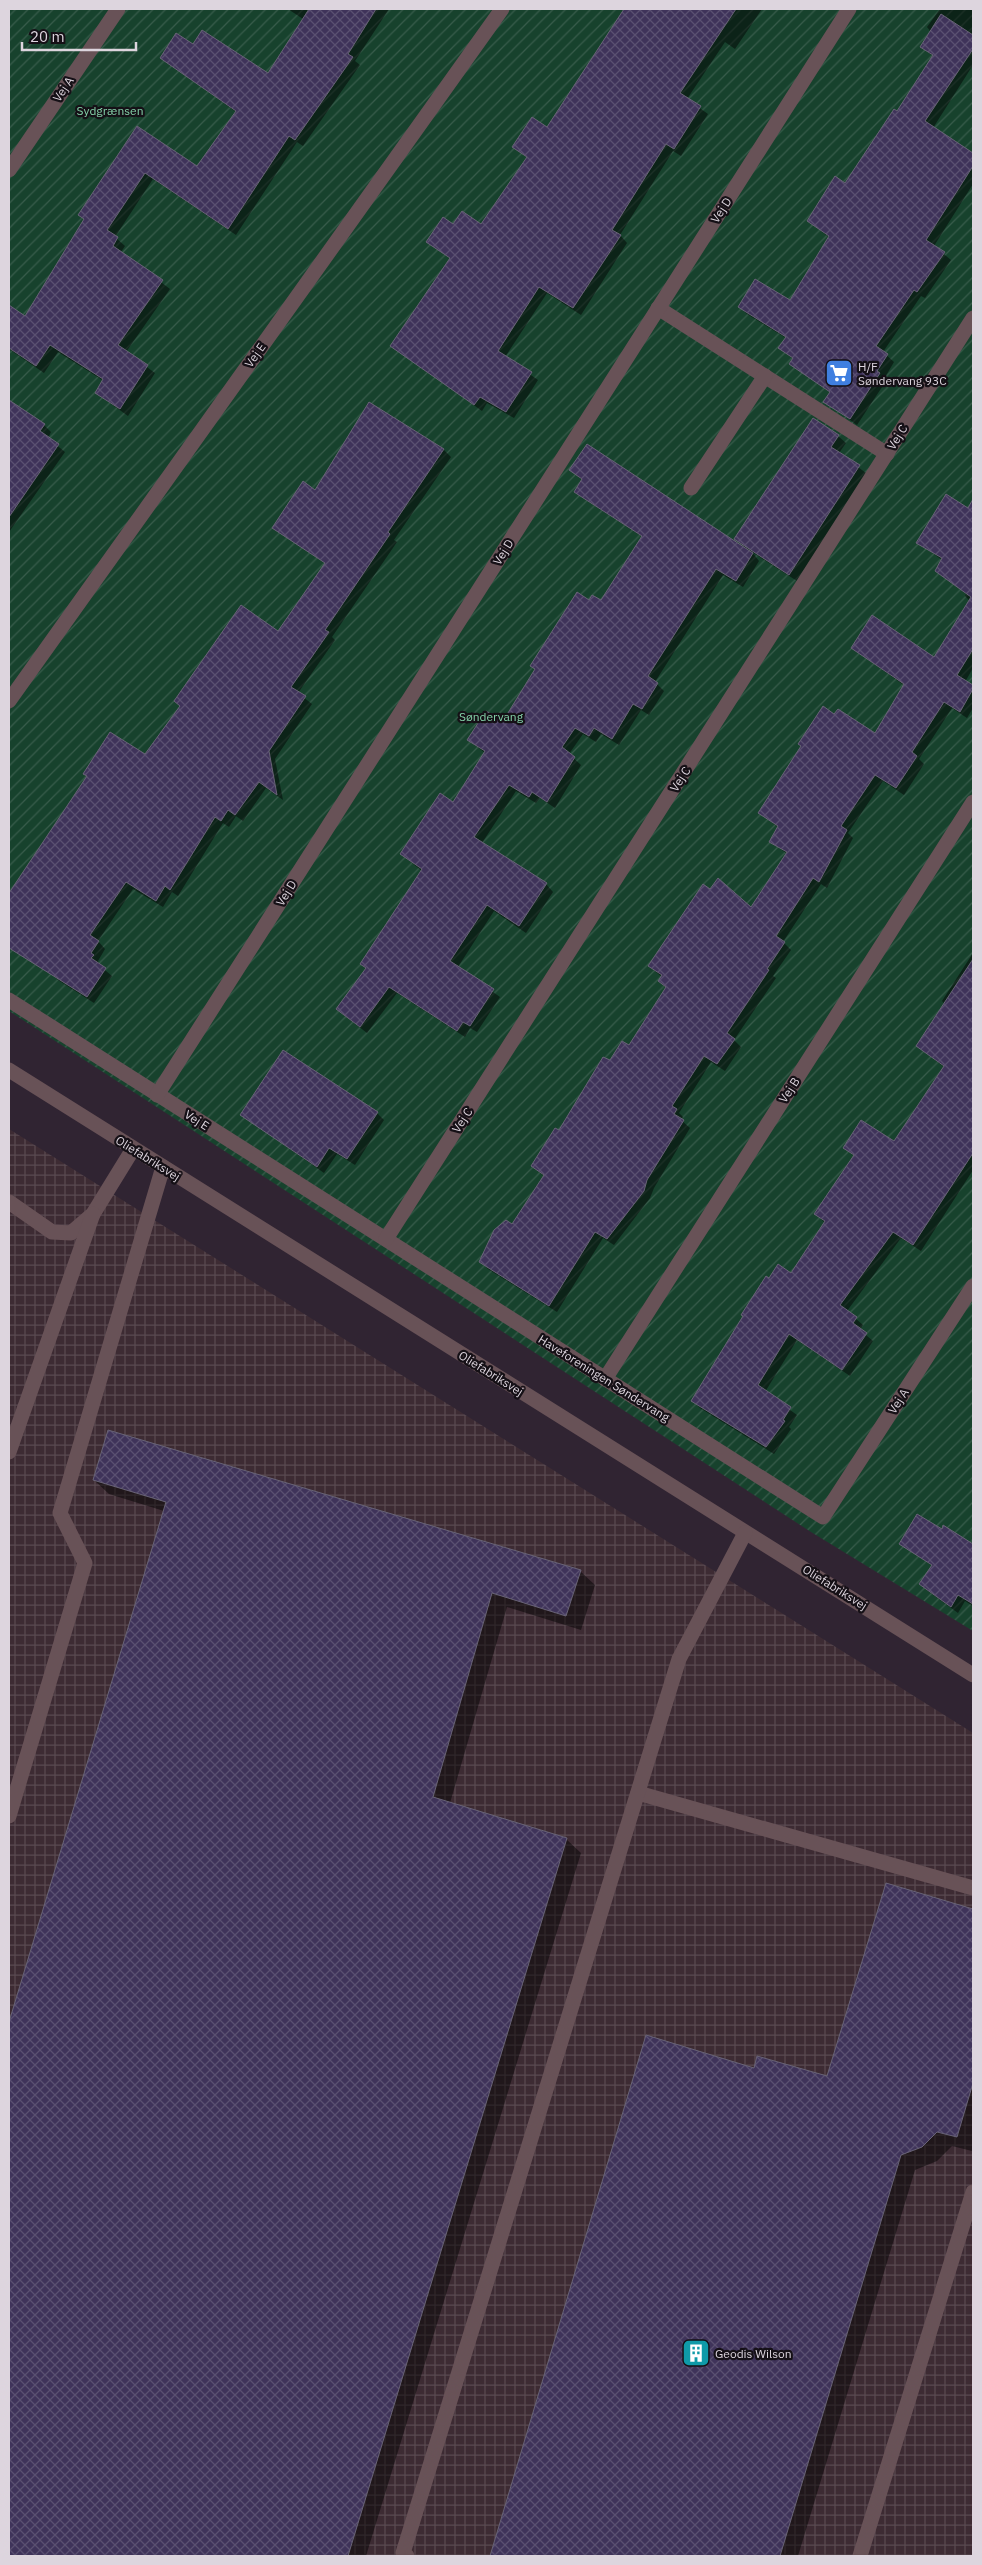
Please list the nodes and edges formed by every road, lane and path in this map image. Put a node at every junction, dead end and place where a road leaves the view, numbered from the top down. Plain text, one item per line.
1 (118, 9) edge
2 (502, 9) edge
3 (849, 9) edge
4 (9, 170) edge
5 (658, 308) junction
6 (973, 318) edge
7 (765, 376) junction
8 (887, 454) junction
9 (691, 488) dead end
10 (9, 701) edge
11 (973, 802) edge
12 (9, 1000) edge
13 (9, 1070) edge
14 (157, 1095) junction
15 (133, 1149) junction
16 (162, 1167) junction
17 (9, 1202) edge
18 (93, 1214) junction
19 (386, 1239) junction
20 (973, 1286) edge
21 (605, 1379) junction
22 (9, 1452) edge
23 (823, 1517) joint
24 (745, 1532) junction
25 (973, 1675) edge
26 (638, 1792) junction
27 (9, 1816) edge
28 (973, 1888) edge
29 (973, 2192) edge
30 (407, 2556) edge
31 (860, 2556) edge

1 - 4 street, Vej A
2 - 10 street, Vej E
3 - 5 street, Vej D
5 - 7 street
5 - 14 street, Vej D
6 - 8 street, Vej C
7 - 8 street
7 - 9 street
8 - 19 street, Vej C
11 - 21 street, Vej B
12 - 14 street, Vej E
13 - 15 street, Oliefabriksvej
14 - 19 street, Vej E
15 - 16 street, Oliefabriksvej
15 - 18 street
16 - 24 street, Oliefabriksvej
16 - 27 street
17 - 18 street
18 - 22 street
19 - 21 street, Haveforeningen Søndervang
20 - 23 street, Vej A
21 - 23 street, Haveforeningen Søndervang
24 - 25 street, Oliefabriksvej
24 - 26 street
26 - 28 street
26 - 30 street
29 - 31 street

